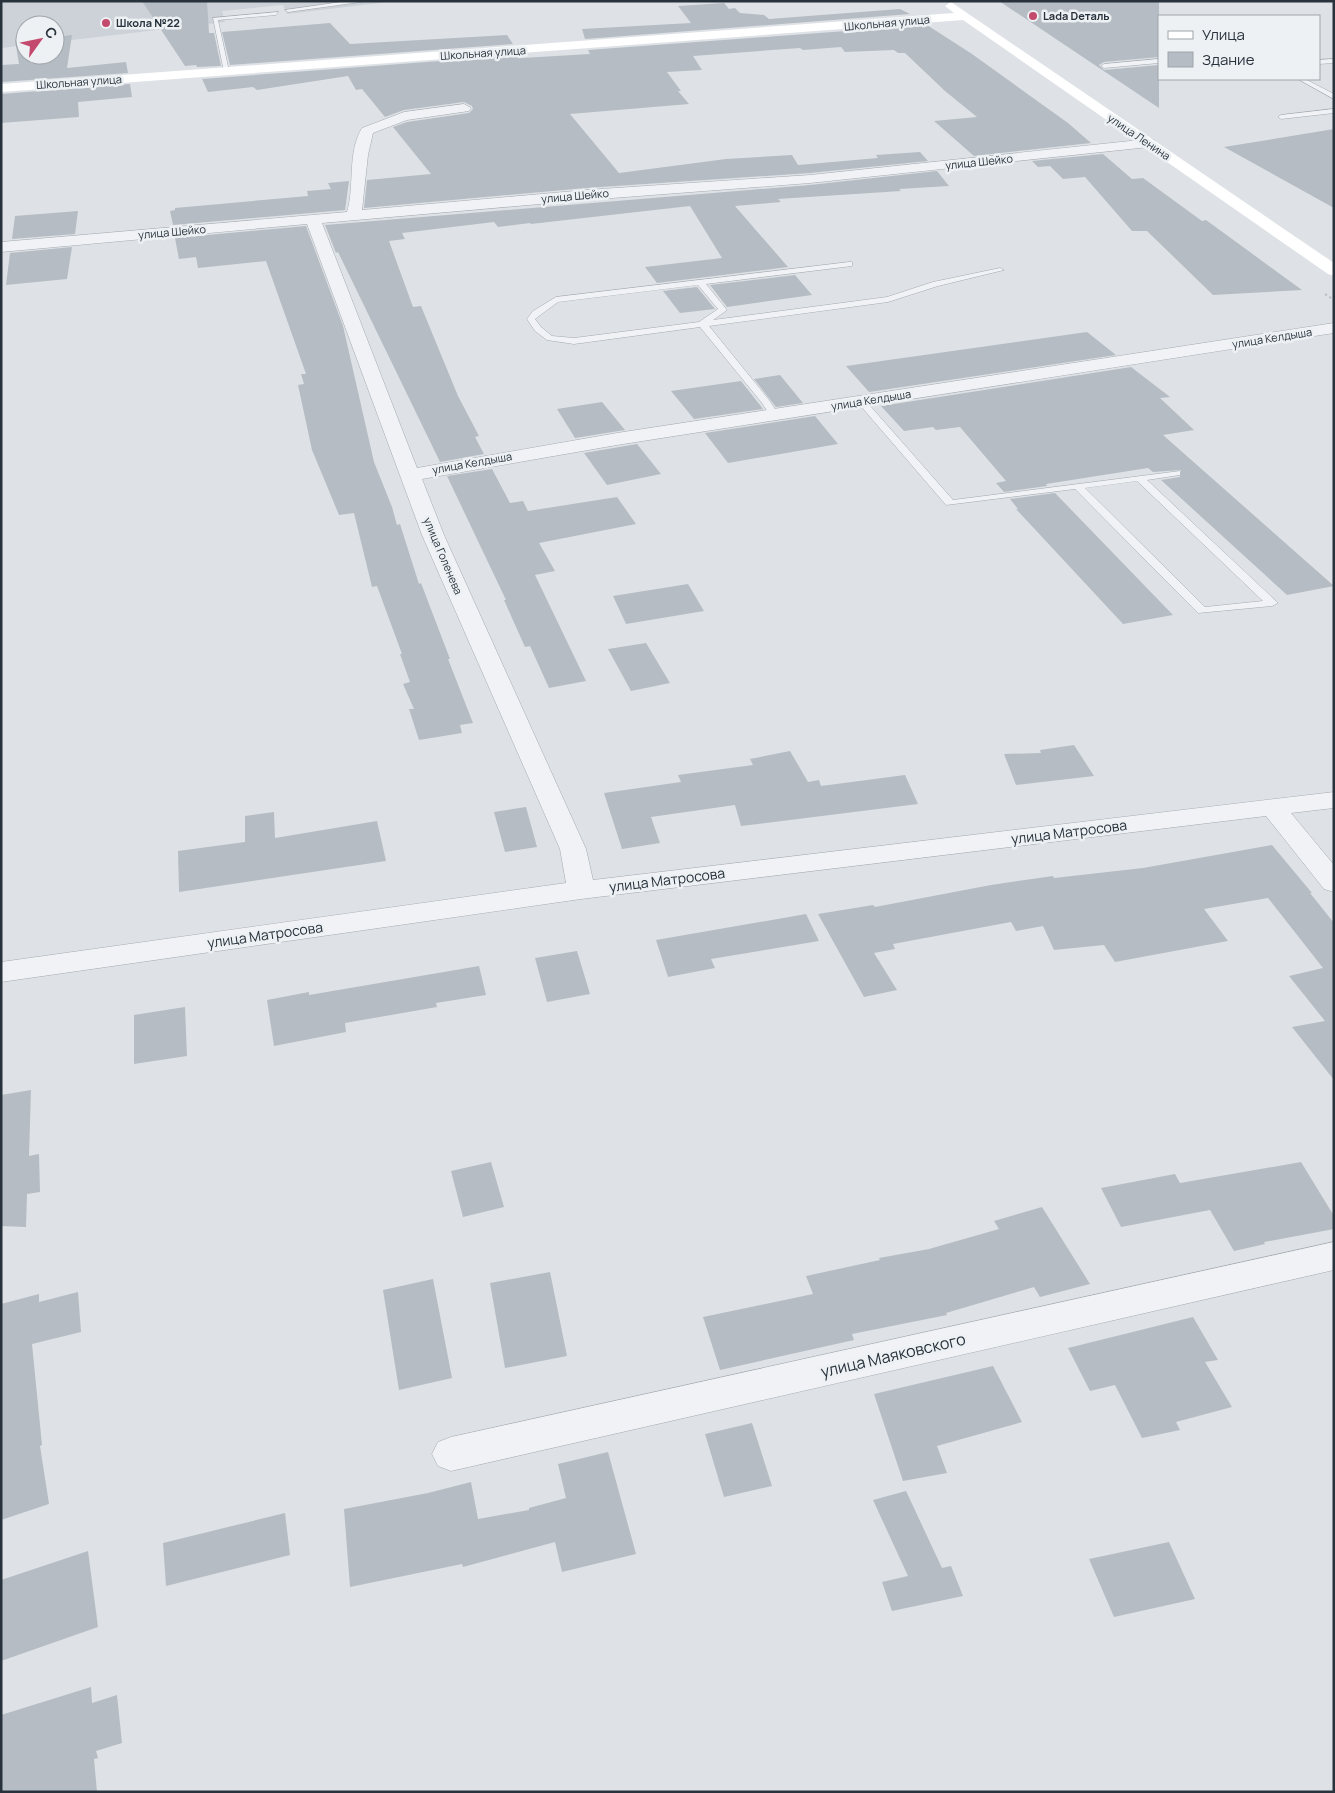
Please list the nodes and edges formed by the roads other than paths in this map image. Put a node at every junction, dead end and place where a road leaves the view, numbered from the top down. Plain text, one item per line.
1 (364, 1) edge
2 (945, 1) edge
3 (288, 10) dead end
4 (276, 13) dead end
5 (965, 16) junction
6 (1158, 61) edge
7 (1334, 61) edge
8 (1320, 62) edge
9 (1104, 66) dead end
10 (226, 71) junction
11 (1304, 80) edge
12 (1, 88) edge
13 (1334, 97) edge
14 (464, 108) dead end
15 (1334, 111) edge
16 (1281, 117) dead end
17 (1149, 143) junction
18 (354, 216) junction
19 (312, 219) junction
20 (1, 247) edge
21 (849, 264) dead end
22 (1000, 270) dead end
23 (1334, 271) edge
24 (700, 282) junction
25 (702, 323) junction
26 (1334, 328) edge
27 (862, 402) junction
28 (774, 415) junction
29 (1176, 473) dead end
30 (410, 475) junction
31 (1139, 478) junction
32 (1078, 487) junction
33 (1334, 800) edge
34 (1273, 808) junction
35 (1334, 883) edge
36 (581, 890) junction
37 (1, 972) edge
38 (1334, 1256) edge
39 (451, 1454) dead end

1 - 3 lane
2 - 5 street, улица Ленина
4 - 10 lane
5 - 10 street, Школьная улица
5 - 17 street, улица Ленина
6 - 9 lane
7 - 8 lane
10 - 12 street, Школьная улица
11 - 13 lane
14 - 18 street
15 - 16 lane
17 - 18 street, улица Шейко
17 - 23 street, улица Ленина
18 - 19 street, улица Шейко
19 - 20 street, улица Шейко
19 - 30 street, улица Голенева
21 - 24 lane
22 - 25 lane
24 - 25 lane
24 - 25 lane
25 - 28 lane
26 - 27 street, улица Келдыша
27 - 28 street, улица Келдыша
27 - 32 lane
28 - 30 street, улица Келдыша
29 - 31 lane
30 - 36 street, улица Голенева
31 - 32 lane
31 - 32 lane
33 - 34 street, улица Матросова
34 - 35 street
34 - 36 street, улица Матросова
36 - 37 street, улица Матросова
38 - 39 street, улица Маяковского

